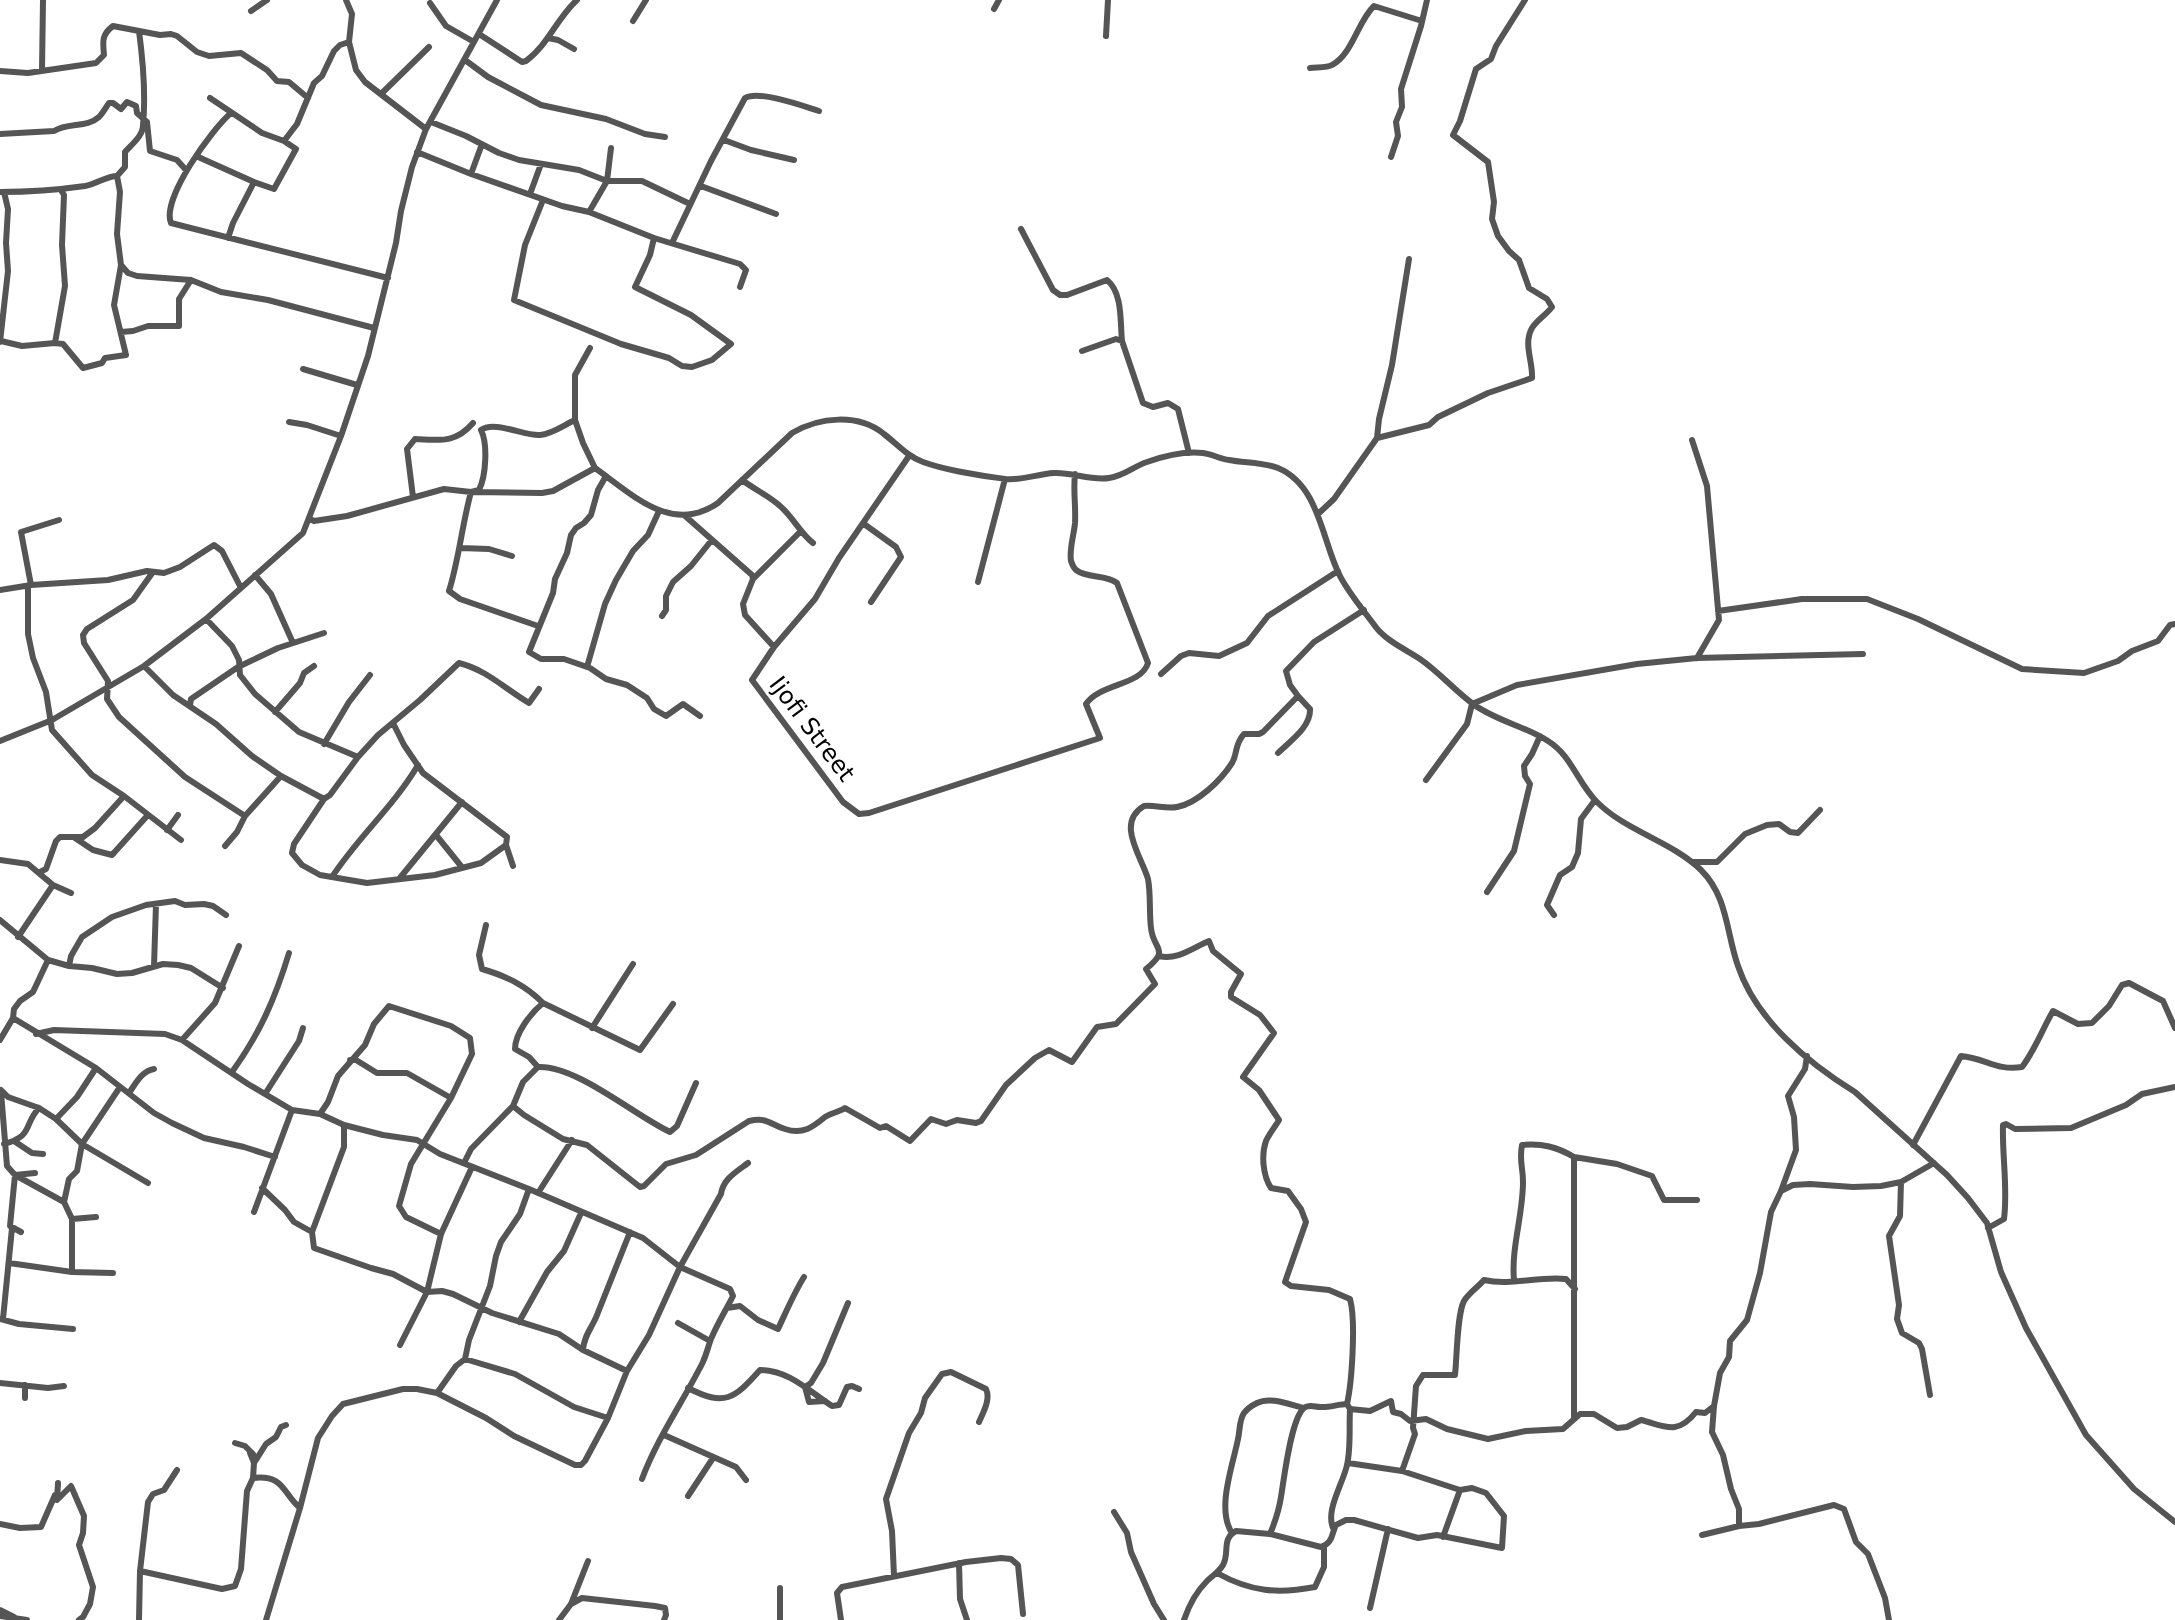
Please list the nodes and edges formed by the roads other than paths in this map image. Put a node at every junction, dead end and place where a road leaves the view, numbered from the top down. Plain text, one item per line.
1 (43, 0) edge
2 (267, 0) edge
3 (346, 0) edge
4 (497, 0) edge
5 (577, 0) edge
6 (646, 0) edge
7 (999, 0) edge
8 (1108, 0) edge
9 (1427, 0) edge
10 (1525, 0) edge
11 (430, 3) dead end
12 (994, 9) dead end
13 (251, 11) dead end
14 (633, 21) dead end
15 (1422, 21) junction
16 (139, 31) junction
17 (479, 34) junction
18 (1106, 36) dead end
19 (548, 38) junction
20 (474, 42) junction
21 (349, 43) junction
22 (429, 47) dead end
23 (574, 49) dead end
24 (465, 61) junction
25 (1310, 68) dead end
26 (42, 70) junction
27 (0, 71) edge
28 (382, 94) junction
29 (210, 97) dead end
30 (308, 98) junction
31 (819, 110) dead end
32 (231, 113) junction
33 (142, 118) junction
34 (431, 122) junction
35 (426, 130) junction
36 (0, 134) edge
37 (665, 136) dead end
38 (724, 140) junction
39 (284, 141) junction
40 (482, 144) junction
41 (611, 148) dead end
42 (417, 152) junction
43 (196, 156) junction
44 (1391, 157) dead end
45 (794, 160) dead end
46 (541, 164) junction
47 (186, 170) junction
48 (471, 174) junction
49 (117, 176) junction
50 (607, 181) junction
51 (254, 182) junction
52 (701, 186) junction
53 (61, 190) junction
54 (2, 192) edge
55 (530, 194) junction
56 (543, 200) junction
57 (690, 204) junction
58 (589, 212) junction
59 (776, 214) dead end
60 (1021, 229) dead end
61 (228, 238) junction
62 (654, 238) junction
63 (672, 243) junction
64 (1409, 259) dead end
65 (121, 265) junction
66 (388, 278) junction
67 (191, 280) junction
68 (740, 287) dead end
69 (374, 328) junction
70 (121, 332) junction
71 (1, 341) edge
72 (1122, 341) junction
73 (55, 343) junction
74 (590, 348) dead end
75 (1082, 351) dead end
76 (303, 369) dead end
77 (357, 385) junction
78 (575, 419) junction
79 (289, 422) dead end
80 (473, 423) dead end
81 (341, 436) junction
82 (1377, 438) junction
83 (1692, 440) dead end
84 (1189, 453) junction
85 (909, 456) junction
86 (595, 468) junction
87 (1075, 474) junction
88 (606, 476) junction
89 (1005, 479) junction
90 (742, 480) junction
91 (471, 492) junction
92 (413, 497) junction
93 (659, 511) junction
94 (1318, 514) junction
95 (684, 515) junction
96 (310, 519) junction
97 (59, 520) dead end
98 (864, 524) junction
99 (800, 532) junction
100 (711, 541) junction
101 (813, 543) dead end
102 (460, 548) junction
103 (512, 556) dead end
104 (1338, 571) junction
105 (153, 572) junction
106 (255, 575) junction
107 (753, 579) junction
108 (978, 582) dead end
109 (29, 586) junction
110 (241, 588) junction
111 (0, 590) edge
112 (871, 601) dead end
113 (1364, 610) junction
114 (1718, 611) junction
115 (662, 615) dead end
116 (206, 619) junction
117 (2175, 624) edge
118 (538, 626) junction
119 (324, 634) dead end
120 (293, 643) junction
121 (774, 647) junction
122 (1863, 654) dead end
123 (1697, 658) junction
124 (144, 666) junction
125 (314, 666) dead end
126 (238, 667) junction
127 (587, 667) junction
128 (1161, 674) dead end
129 (370, 675) dead end
130 (109, 687) junction
131 (539, 689) dead end
132 (1298, 696) junction
133 (1472, 704) junction
134 (190, 705) junction
135 (275, 712) junction
136 (699, 716) dead end
137 (52, 720) junction
138 (393, 723) junction
139 (1540, 736) junction
140 (0, 741) edge
141 (324, 744) junction
142 (1278, 754) dead end
143 (358, 757) junction
144 (418, 765) junction
145 (281, 776) junction
146 (1426, 780) dead end
147 (124, 796) junction
148 (324, 799) junction
149 (1595, 800) junction
150 (462, 802) junction
151 (1820, 810) dead end
152 (178, 815) dead end
153 (147, 816) junction
154 (245, 816) junction
155 (167, 830) junction
156 (436, 835) junction
157 (75, 838) junction
158 (181, 840) dead end
159 (506, 845) junction
160 (225, 846) dead end
161 (0, 860) edge
162 (1691, 861) junction
163 (461, 866) junction
164 (513, 866) dead end
165 (40, 872) junction
166 (332, 877) junction
167 (399, 879) junction
168 (53, 885) junction
169 (71, 892) dead end
170 (1487, 892) dead end
171 (156, 904) junction
172 (226, 915) dead end
173 (1554, 915) dead end
174 (0, 920) edge
175 (486, 925) dead end
176 (18, 937) junction
177 (239, 946) dead end
178 (289, 953) dead end
179 (1159, 956) junction
180 (48, 960) junction
181 (633, 964) dead end
182 (69, 966) junction
183 (154, 966) junction
184 (223, 988) junction
185 (543, 1003) junction
186 (673, 1004) dead end
187 (13, 1018) junction
188 (303, 1028) dead end
189 (592, 1028) junction
190 (2175, 1028) edge
191 (36, 1034) junction
192 (0, 1040) edge
193 (182, 1040) junction
194 (1807, 1056) junction
195 (350, 1060) junction
196 (538, 1067) junction
197 (96, 1068) junction
198 (154, 1069) dead end
199 (232, 1072) junction
200 (696, 1083) dead end
201 (120, 1087) junction
202 (2175, 1087) edge
203 (0, 1089) edge
204 (129, 1093) junction
205 (265, 1094) junction
206 (451, 1098) junction
207 (5, 1099) junction
208 (513, 1106) junction
209 (39, 1108) junction
210 (292, 1110) junction
211 (320, 1114) junction
212 (56, 1119) junction
213 (344, 1125) junction
214 (572, 1140) junction
215 (15, 1141) junction
216 (422, 1143) junction
217 (4, 1144) junction
218 (82, 1144) junction
219 (1913, 1145) junction
220 (43, 1154) dead end
221 (275, 1157) junction
222 (1574, 1157) junction
223 (464, 1163) junction
224 (748, 1163) dead end
225 (1934, 1163) junction
226 (4, 1165) edge
227 (472, 1167) junction
228 (35, 1173) dead end
229 (15, 1175) junction
230 (1901, 1182) junction
231 (148, 1184) dead end
232 (262, 1188) junction
233 (529, 1189) junction
234 (1781, 1191) junction
235 (538, 1193) junction
236 (1697, 1200) dead end
237 (64, 1202) junction
238 (254, 1212) dead end
239 (581, 1213) junction
240 (96, 1217) dead end
241 (72, 1219) junction
242 (12, 1228) junction
243 (1988, 1228) junction
244 (21, 1232) dead end
245 (312, 1232) junction
246 (630, 1232) junction
247 (441, 1234) junction
248 (9, 1263) junction
249 (680, 1267) junction
250 (72, 1272) junction
251 (113, 1273) dead end
252 (804, 1277) dead end
253 (1514, 1280) junction
254 (1575, 1289) junction
255 (428, 1292) junction
256 (848, 1303) dead end
257 (727, 1308) junction
258 (482, 1309) junction
259 (1, 1319) edge
260 (519, 1322) junction
261 (678, 1323) dead end
262 (73, 1329) dead end
263 (710, 1341) junction
264 (400, 1345) dead end
265 (583, 1350) junction
266 (465, 1359) junction
267 (627, 1371) junction
268 (0, 1384) edge
269 (25, 1385) junction
270 (64, 1386) dead end
271 (805, 1387) junction
272 (688, 1388) junction
273 (859, 1389) dead end
274 (437, 1393) junction
275 (1930, 1395) dead end
276 (25, 1398) dead end
277 (825, 1401) junction
278 (1714, 1406) junction
279 (1349, 1407) junction
280 (1304, 1408) junction
281 (608, 1418) junction
282 (1574, 1418) junction
283 (1414, 1421) junction
284 (979, 1422) dead end
285 (286, 1425) dead end
286 (664, 1435) junction
287 (235, 1443) dead end
288 (713, 1458) junction
289 (256, 1460) junction
290 (1348, 1463) junction
291 (177, 1471) dead end
292 (1402, 1471) junction
293 (253, 1478) junction
294 (642, 1479) dead end
295 (746, 1480) dead end
296 (1460, 1490) junction
297 (688, 1496) dead end
298 (300, 1508) junction
299 (1114, 1512) dead end
300 (2175, 1522) edge
301 (0, 1524) edge
302 (1739, 1526) junction
303 (1388, 1529) junction
304 (1334, 1530) junction
305 (1232, 1533) junction
306 (1270, 1534) junction
307 (1702, 1535) dead end
308 (1443, 1536) junction
309 (1324, 1545) junction
310 (588, 1561) dead end
311 (959, 1563) junction
312 (140, 1571) junction
313 (1217, 1573) junction
314 (894, 1576) junction
315 (780, 1588) dead end
316 (571, 1604) junction
317 (1370, 1608) dead end
318 (1023, 1614) dead end
319 (0, 1616) edge
320 (563, 1619) edge
321 (27, 1620) edge
322 (79, 1620) edge
323 (139, 1620) edge
324 (266, 1620) edge
325 (664, 1620) edge
326 (780, 1620) edge
327 (841, 1620) edge
328 (967, 1620) edge
329 (1164, 1620) edge
330 (1184, 1620) edge
331 (1889, 1620) edge

1 - 26 street
2 - 13 street
3 - 21 street
4 - 17 street
5 - 19 street
6 - 14 street
7 - 12 street
8 - 18 street
9 - 15 street
10 - 82 street
11 - 20 street
15 - 25 street
15 - 44 street
16 - 26 street
16 - 30 street
16 - 33 street
17 - 19 street
17 - 20 street
19 - 23 street
20 - 24 street
21 - 28 street
21 - 30 street
22 - 28 street
24 - 34 street
24 - 37 street
26 - 27 street
28 - 35 street
29 - 32 street
30 - 39 street
31 - 38 street
32 - 39 street
32 - 43 street
33 - 36 street
33 - 47 street
33 - 49 street
34 - 35 street
34 - 40 street
35 - 42 street
38 - 45 street
38 - 52 street
39 - 51 street
40 - 46 street
40 - 48 street
41 - 50 street
42 - 48 street
42 - 66 street
43 - 47 street
43 - 51 street
46 - 50 street
46 - 55 street
47 - 61 street
48 - 55 street
49 - 53 street
49 - 65 street
50 - 57 street
50 - 58 street
51 - 61 street
52 - 57 street
52 - 59 street
53 - 54 street
53 - 73 street
54 - 71 street
55 - 56 street
56 - 58 street
56 - 62 street
57 - 63 street
58 - 62 street
60 - 72 street
61 - 66 street
62 - 63 street
63 - 68 street
64 - 82 street
65 - 67 street
65 - 70 street
66 - 69 street
67 - 69 street
67 - 70 street
69 - 77 street
70 - 73 street
71 - 73 street
72 - 75 street
72 - 84 street
74 - 78 street
76 - 77 street
77 - 81 street
78 - 86 street
78 - 91 street
79 - 81 street
80 - 92 street
81 - 96 street
82 - 94 street
83 - 114 street
84 - 87 street
84 - 94 street
85 - 89 street
85 - 90 street
85 - 98 street, Ijofi Street
86 - 88 street
86 - 91 street
87 - 89 street
87 - 121 street, Ijofi Street
88 - 93 street
88 - 118 street
89 - 108 street
90 - 95 street
90 - 99 street
91 - 92 street
91 - 102 street
92 - 96 street
93 - 95 street
93 - 127 street
94 - 104 street
95 - 100 street
96 - 106 street
97 - 109 street
98 - 112 street
98 - 121 street, Ijofi Street
99 - 101 street
99 - 107 street
100 - 107 street
100 - 115 street
102 - 103 street
102 - 118 street
104 - 113 street
104 - 128 street
105 - 109 street
105 - 110 street
105 - 130 street
106 - 110 street
106 - 120 street
107 - 121 street
109 - 111 street
109 - 137 street
110 - 116 street
113 - 132 street
113 - 133 street
114 - 117 street
114 - 123 street
116 - 124 street
116 - 126 street
118 - 127 street
119 - 120 street
120 - 126 street
122 - 123 street
123 - 133 street
124 - 130 street
124 - 134 street
125 - 135 street
126 - 134 street
126 - 135 street
127 - 136 street
129 - 141 street
130 - 137 street
130 - 154 street
131 - 138 street
132 - 142 street
132 - 179 street
133 - 139 street
133 - 146 street
134 - 145 street
135 - 141 street
137 - 140 street
137 - 147 street
138 - 143 street
138 - 144 street
139 - 149 street
139 - 170 street
141 - 143 street
143 - 148 street
144 - 150 street
144 - 166 street
145 - 148 street
145 - 154 street
147 - 153 street
147 - 157 street
148 - 166 street
149 - 162 street
149 - 173 street
150 - 156 street
150 - 159 street
151 - 162 street
152 - 155 street
153 - 155 street
153 - 157 street
154 - 160 street
155 - 158 street
156 - 163 street
156 - 167 street
157 - 165 street
159 - 163 street
159 - 164 street
161 - 165 street
162 - 194 street
163 - 167 street
165 - 168 street
166 - 167 street
168 - 169 street
168 - 176 street
171 - 172 street
171 - 182 street
171 - 183 street
174 - 176 street
175 - 185 street
176 - 180 street
177 - 184 street
178 - 199 street
179 - 214 street
179 - 279 street
180 - 182 street
180 - 187 street
181 - 189 street
182 - 183 street
183 - 184 street
184 - 193 street
185 - 189 street
185 - 196 street
186 - 189 street
187 - 191 street
187 - 192 street
188 - 205 street
190 - 219 street
191 - 193 street
191 - 197 street
193 - 199 street
194 - 219 street
194 - 234 street
195 - 206 street
195 - 206 street
195 - 211 street
196 - 200 street
196 - 208 street
197 - 201 street
197 - 212 street
198 - 204 street
199 - 205 street
201 - 204 street
201 - 218 street
202 - 243 street
203 - 207 street
204 - 221 street
205 - 210 street
206 - 216 street
207 - 209 street
207 - 217 street
208 - 214 street
208 - 223 street
209 - 212 street
209 - 215 street
210 - 211 street
210 - 221 street
211 - 213 street
212 - 218 street
213 - 216 street
213 - 245 street
214 - 235 street
215 - 217 street
215 - 220 street
216 - 223 street
216 - 247 street
217 - 226 street
218 - 231 street
218 - 237 street
219 - 225 street
221 - 232 street
222 - 236 street
222 - 253 street
222 - 254 street
223 - 227 street
224 - 249 street
225 - 230 street
225 - 243 street
226 - 229 street
227 - 233 street
227 - 247 street
228 - 229 street
229 - 237 street
229 - 242 street
230 - 234 street
230 - 275 street
232 - 238 street
232 - 245 street
233 - 235 street
233 - 258 street
234 - 278 street
235 - 239 street
237 - 241 street
239 - 246 street
239 - 260 street
240 - 241 street
241 - 250 street
242 - 244 street
242 - 248 street
243 - 300 street
245 - 255 street
246 - 249 street
246 - 265 street
247 - 255 street
248 - 250 street
248 - 259 street
249 - 257 street
249 - 267 street
250 - 251 street
252 - 257 street
253 - 254 street
253 - 283 street
254 - 282 street
255 - 258 street
255 - 264 street
256 - 271 street
257 - 263 street
258 - 260 street
258 - 266 street
259 - 262 street
260 - 265 street
261 - 263 street
263 - 272 street
265 - 267 street
266 - 274 street
266 - 281 street
267 - 281 street
268 - 269 street
269 - 270 street
269 - 276 street
271 - 272 street
271 - 277 street
271 - 277 street
272 - 286 street
273 - 277 street
274 - 281 street
274 - 298 street
278 - 282 street
278 - 302 street
279 - 280 street
279 - 283 street
279 - 290 street
280 - 305 street
280 - 306 street
282 - 283 street
283 - 292 street
284 - 314 street
285 - 289 street
286 - 288 street
286 - 294 street
287 - 289 street
288 - 295 street
288 - 297 street
289 - 293 street
290 - 292 street
290 - 304 street
291 - 312 street
292 - 296 street
293 - 298 street
293 - 312 street
296 - 308 street
296 - 308 street
298 - 324 street
299 - 329 street
301 - 322 street
302 - 307 street
302 - 331 street
303 - 304 street
303 - 308 street
303 - 317 street
304 - 309 street
305 - 306 street
305 - 313 street
306 - 309 street
309 - 313 street
310 - 316 street
311 - 314 street
311 - 318 street
311 - 328 street
312 - 323 street
313 - 330 street
314 - 327 street
315 - 326 street
316 - 320 street
316 - 325 street
319 - 321 street

